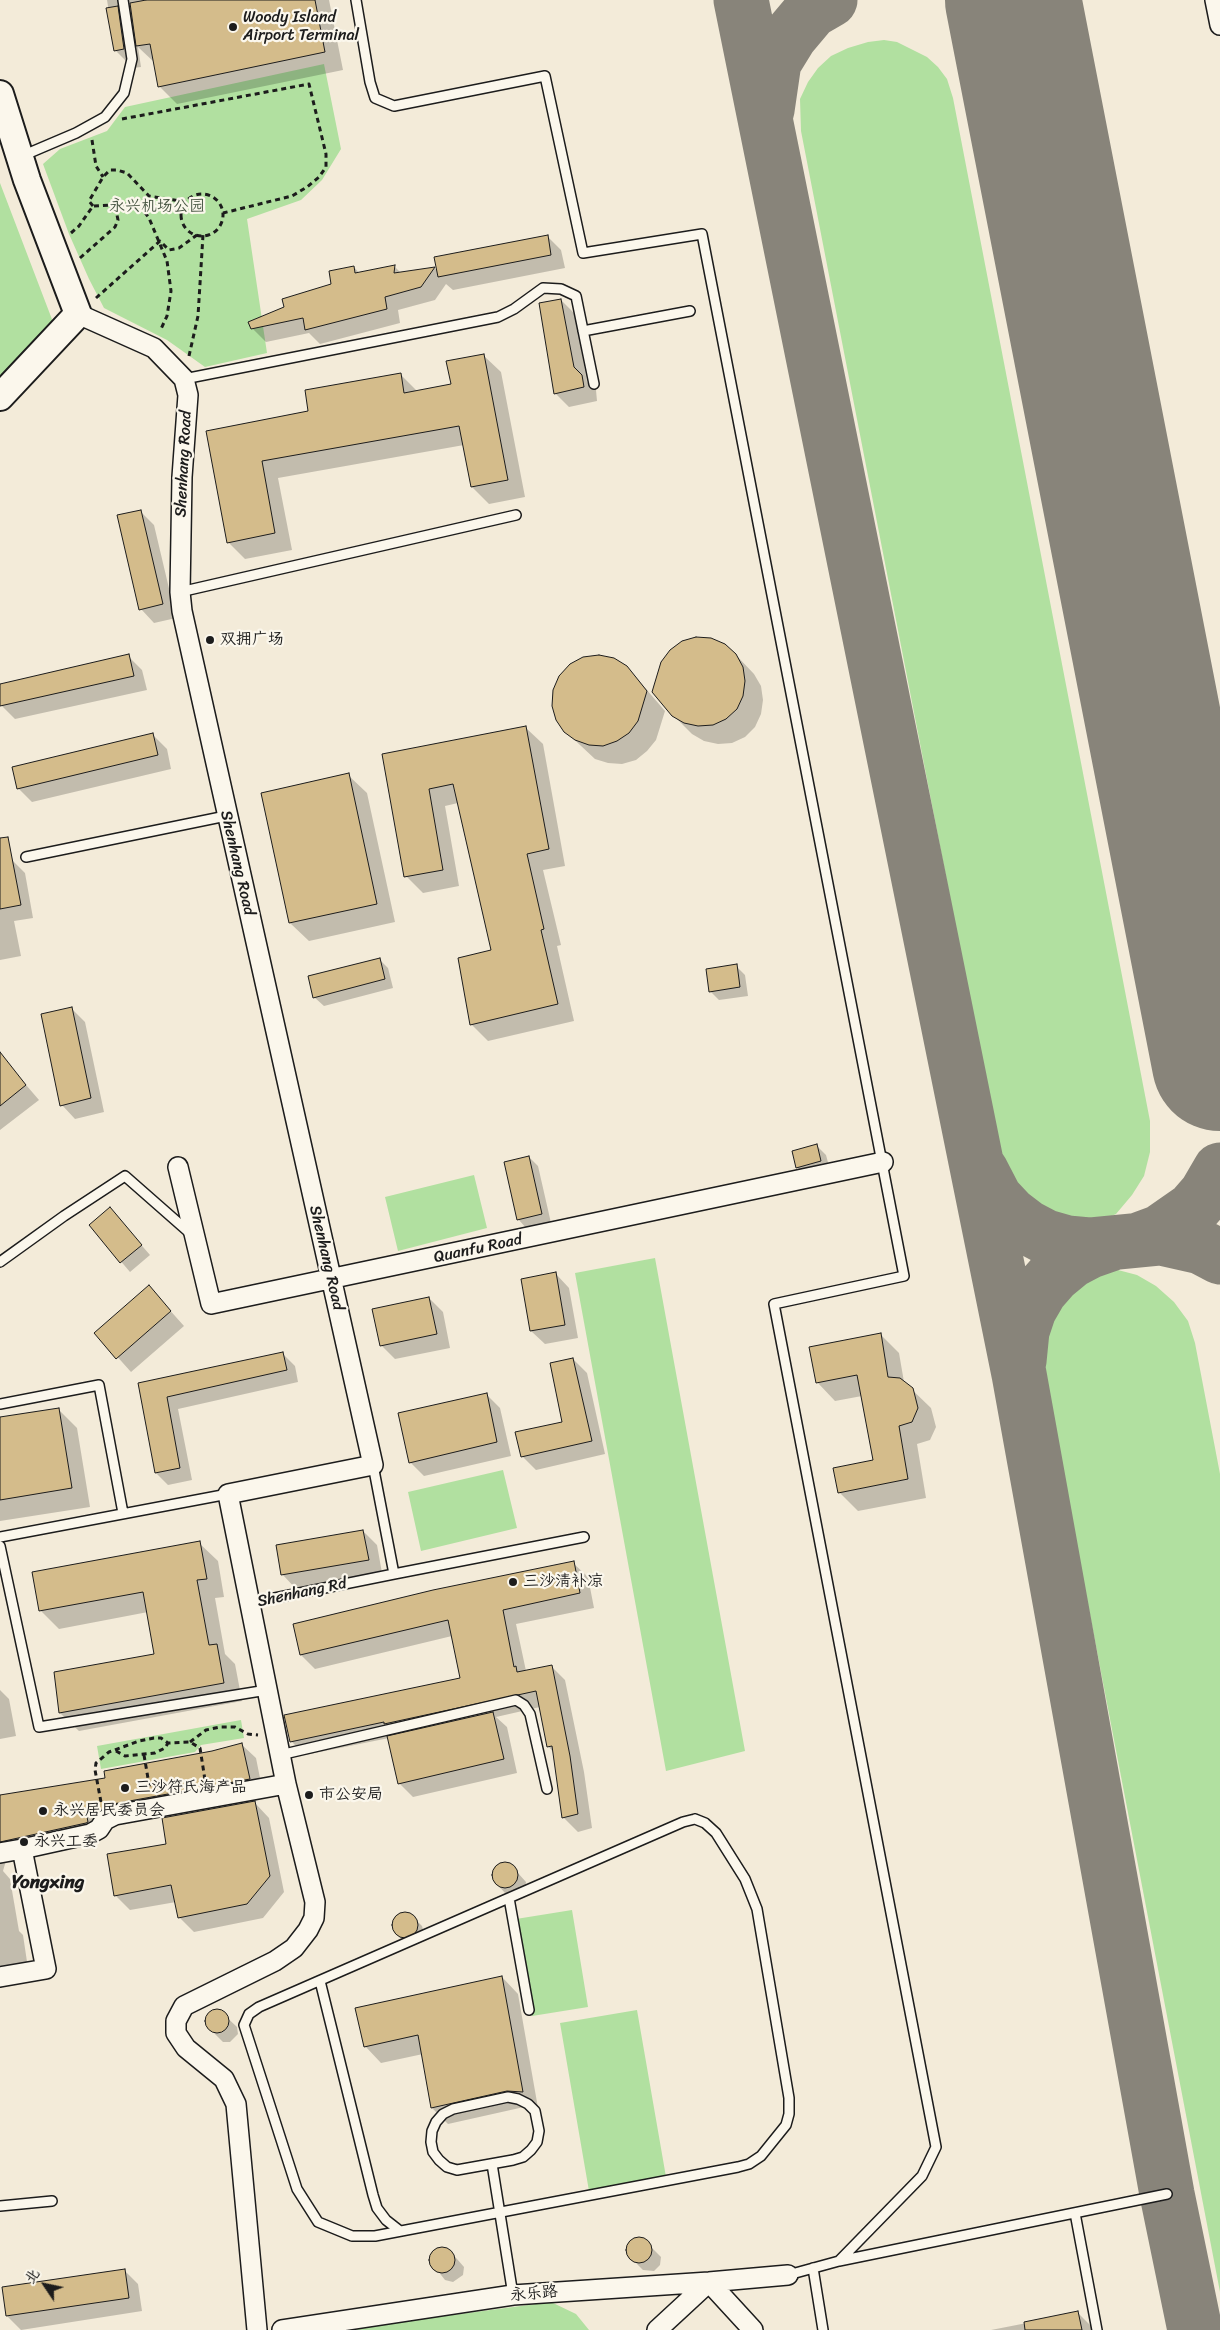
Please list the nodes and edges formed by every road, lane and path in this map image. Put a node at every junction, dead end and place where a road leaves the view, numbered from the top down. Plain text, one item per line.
1 (123, 0) edge
2 (356, 0) edge
3 (1215, 0) edge
4 (1220, 25) edge
5 (0, 94) edge
6 (89, 126) junction
7 (20, 157) junction
8 (103, 177) junction
9 (186, 202) junction
10 (115, 205) junction
11 (93, 206) junction
12 (223, 213) junction
13 (197, 235) junction
14 (203, 235) junction
15 (160, 241) junction
16 (52, 247) junction
17 (62, 271) junction
18 (690, 311) dead end
19 (78, 314) junction
20 (583, 331) junction
21 (154, 348) junction
22 (184, 379) junction
23 (594, 384) dead end
24 (0, 397) edge
25 (516, 515) dead end
26 (180, 592) junction
27 (226, 816) junction
28 (26, 857) dead end
29 (883, 1162) junction
30 (178, 1167) dead end
31 (196, 1240) junction
32 (0, 1262) edge
33 (331, 1280) junction
34 (0, 1404) edge
35 (373, 1465) junction
36 (228, 1494) junction
37 (123, 1514) junction
38 (0, 1537) edge
39 (584, 1538) dead end
40 (0, 1546) edge
41 (394, 1574) junction
42 (250, 1603) junction
43 (267, 1690) junction
44 (276, 1733) junction
45 (190, 1742) junction
46 (168, 1743) junction
47 (115, 1751) junction
48 (144, 1755) junction
49 (280, 1755) junction
50 (286, 1784) junction
51 (548, 1789) dead end
52 (208, 1798) junction
53 (152, 1808) junction
54 (105, 1820) junction
55 (22, 1849) junction
56 (0, 1853) edge
57 (510, 1898) junction
58 (0, 1978) edge
59 (320, 1981) junction
60 (529, 2010) dead end
61 (492, 2164) junction
62 (1167, 2194) dead end
63 (52, 2201) dead end
64 (0, 2206) edge
65 (500, 2212) junction
66 (1075, 2213) junction
67 (400, 2231) junction
68 (839, 2261) junction
69 (812, 2268) junction
70 (788, 2275) joint
71 (708, 2282) junction
72 (513, 2295) junction
73 (258, 2330) edge
74 (282, 2330) edge
75 (658, 2330) edge
76 (752, 2330) edge
77 (823, 2330) edge
78 (1097, 2330) edge

1 - 6 lane
2 - 29 lane
3 - 4 street
5 - 7 street
6 - 7 lane
6 - 8 path
6 - 12 path
7 - 16 street
8 - 9 path
8 - 11 path
9 - 12 path
9 - 13 path
10 - 11 path
10 - 15 path
10 - 17 path
11 - 16 path
12 - 14 path
13 - 14 path
13 - 15 path
14 - 22 path
15 - 19 path
15 - 21 path
16 - 17 street
17 - 19 street
18 - 20 lane
19 - 21 street
19 - 24 street
20 - 22 lane
20 - 23 lane
21 - 22 street
22 - 26 street, Shenhang Road
25 - 26 lane
26 - 27 street, Shenhang Road
27 - 28 lane
27 - 33 street, Shenhang Road
29 - 33 street, Quanfu Road
29 - 68 lane
30 - 31 street, Quanfu Road
31 - 32 lane
31 - 33 street, Quanfu Road
33 - 35 street, Shenhang Road
34 - 37 lane
35 - 36 street
35 - 41 lane
36 - 37 lane
36 - 42 street
37 - 38 lane
39 - 41 lane, Shenhang Rd
40 - 43 lane
41 - 42 lane, Shenhang Rd
42 - 43 street, Shenhang Rd
43 - 44 street, Shenhang Rd
44 - 45 path
44 - 49 street, Shenhang Rd
45 - 46 path
45 - 52 path
46 - 47 path
46 - 48 path
47 - 48 path
47 - 54 path
48 - 53 path
49 - 50 street, Shenhang Rd
49 - 51 lane
50 - 52 street
50 - 73 street, Shenhang Rd
52 - 53 street
53 - 54 street
54 - 55 street
55 - 56 street
55 - 58 street
57 - 59 lane
57 - 60 lane
57 - 65 lane
59 - 67 lane
59 - 67 lane
61 - 61 lane
61 - 65 lane
62 - 66 lane
63 - 64 lane
65 - 67 lane
65 - 72 lane
66 - 68 lane
66 - 78 lane
68 - 69 lane
69 - 70 lane
69 - 77 lane
70 - 71 street, 永乐路
71 - 72 street, 永乐路
71 - 75 street
71 - 76 street
72 - 74 street, 永乐路

